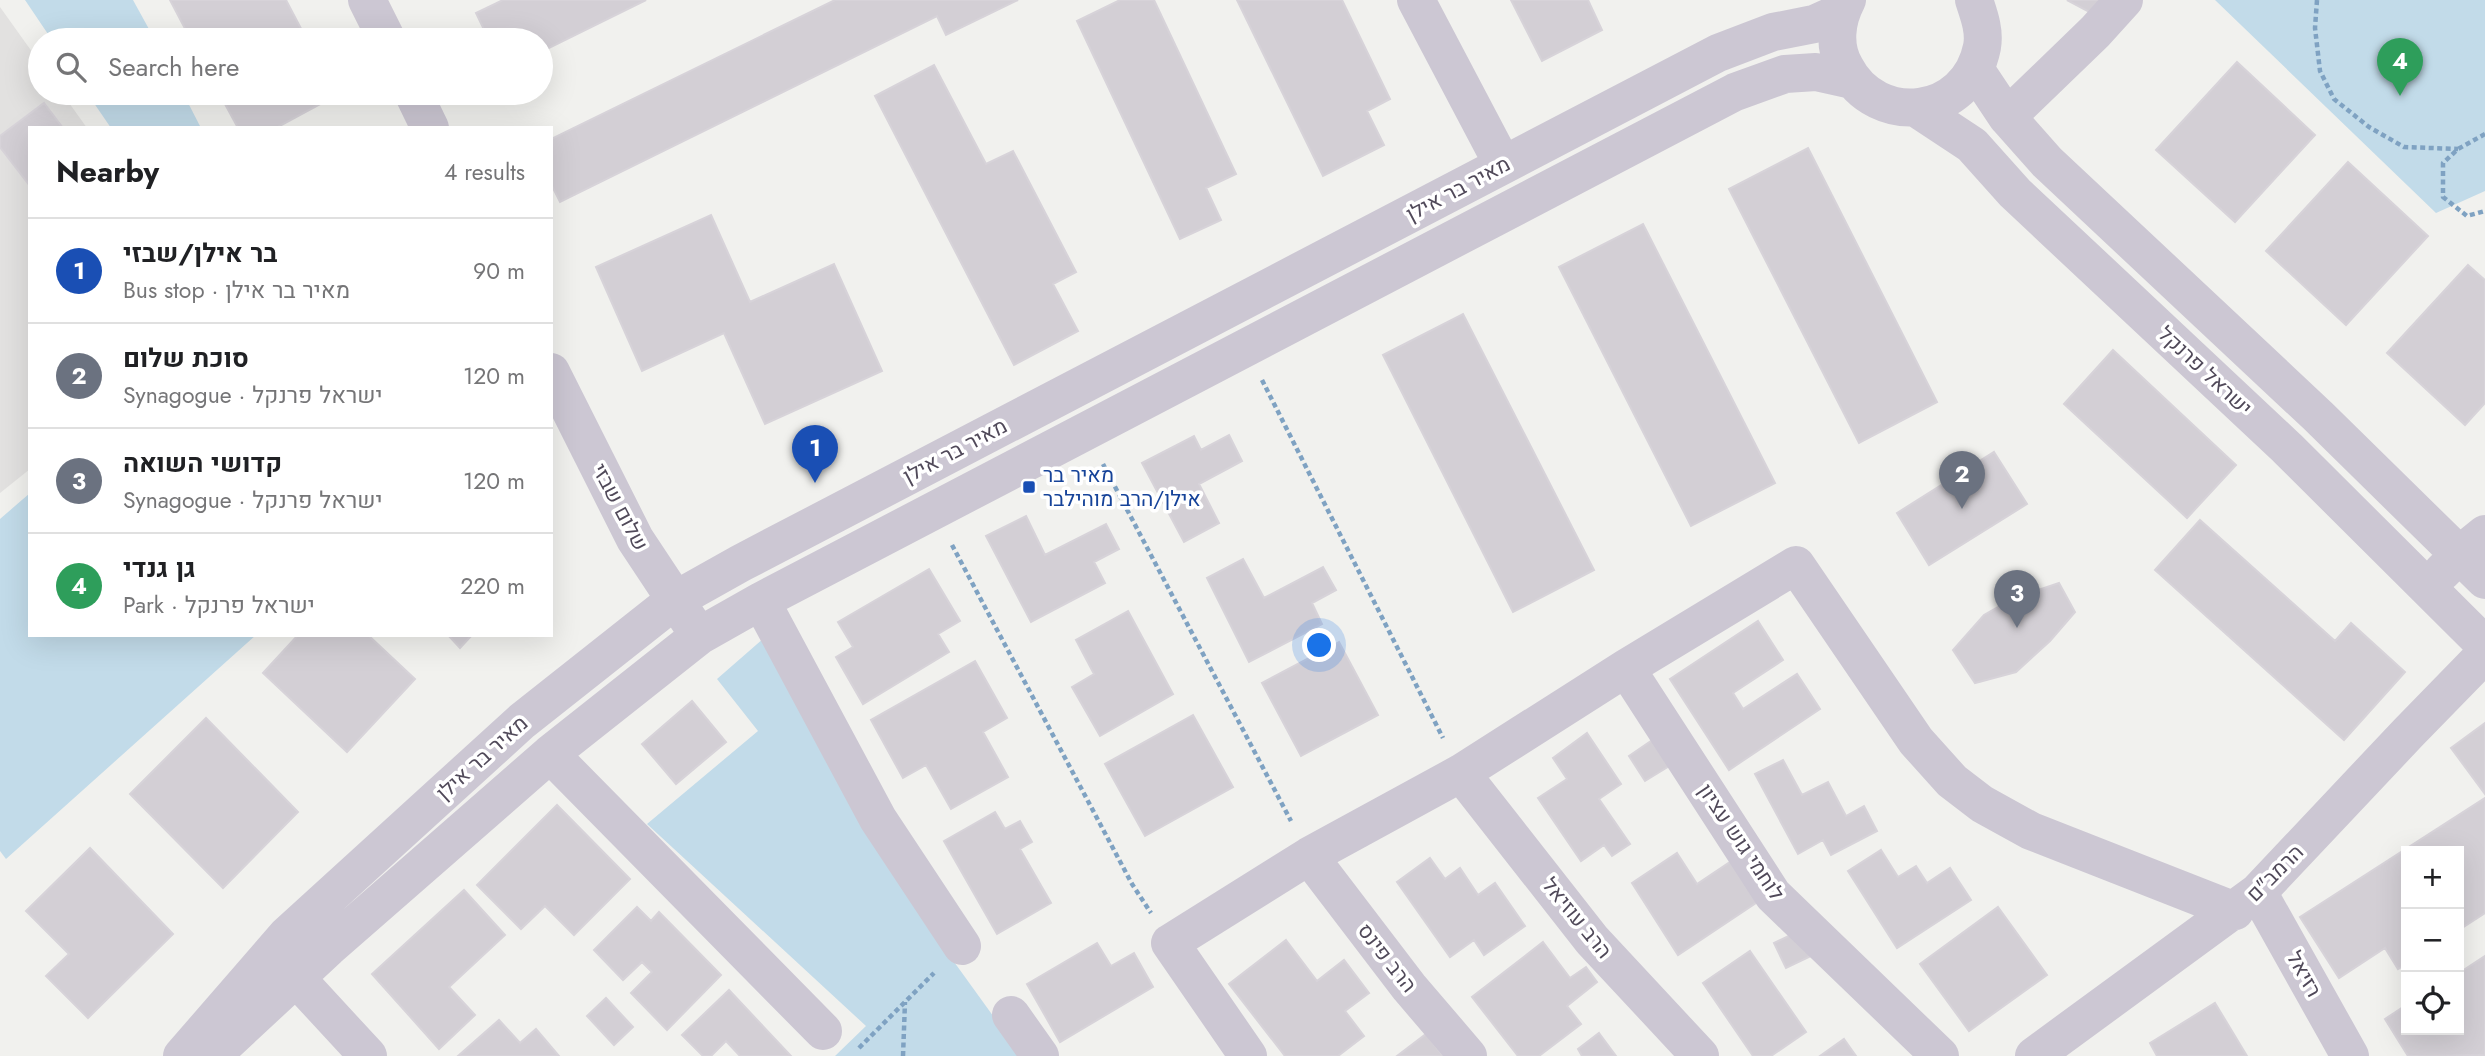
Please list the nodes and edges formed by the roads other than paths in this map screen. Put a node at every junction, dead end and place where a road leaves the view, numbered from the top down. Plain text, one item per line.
1 (367, 0) edge
2 (1416, 0) edge
3 (1974, 0) edge
4 (2124, 0) edge
5 (1844, 6) edge
6 (381, 28) edge
7 (1975, 69) junction
8 (1852, 80) junction
9 (419, 105) edge
10 (1916, 108) junction
11 (2007, 117) junction
12 (429, 126) edge
13 (1503, 165) junction
14 (553, 376) edge
15 (2476, 556) edge
16 (2428, 587) junction
17 (676, 600) junction
18 (761, 601) junction
19 (699, 636) junction
20 (2485, 645) edge
21 (2485, 654) edge
22 (1626, 668) junction
23 (550, 754) junction
24 (1461, 773) junction
25 (1309, 856) junction
26 (2246, 902) junction
27 (962, 946) road end
28 (296, 978) junction
29 (1012, 1015) dead end
30 (837, 1043) edge
31 (183, 1056) edge
32 (212, 1056) edge
33 (368, 1056) edge
34 (1040, 1056) edge
35 (1248, 1056) edge
36 (1468, 1056) edge
37 (1700, 1056) edge
38 (1940, 1056) edge
39 (2034, 1056) edge
40 (2350, 1056) edge

1 - 6 street
2 - 13 street
3 - 7 street
4 - 11 street
5 - 8 street
5 - 13 street, מאיר בר אילן
7 - 10 street
7 - 11 street, ישראל פרנקל
8 - 10 street
8 - 18 street, מאיר בר אילן
9 - 12 street
10 - 16 street, ישראל פרנקל
11 - 15 street, ישראל פרנקל
13 - 17 street, מאיר בר אילן
14 - 17 street, שלום שבזי
15 - 16 street
16 - 20 street, ישראל פרנקל
17 - 19 street, שלום שבזי
17 - 31 street, מאיר בר אילן
18 - 19 street, מאיר בר אילן
18 - 27 street
19 - 23 street, מאיר בר אילן
21 - 26 street, הרמב"ם
22 - 24 street
22 - 26 street
22 - 38 street, לוחמי גוש עציון
23 - 28 street, מאיר בר אילן
23 - 30 street
24 - 25 street
24 - 37 street, הרב עוזיאל
25 - 35 street
25 - 36 street, הרב פינס
26 - 39 street, הרמב"ם
26 - 40 street, רזיאל
28 - 32 street, מאיר בר אילן
28 - 33 street
29 - 34 street

